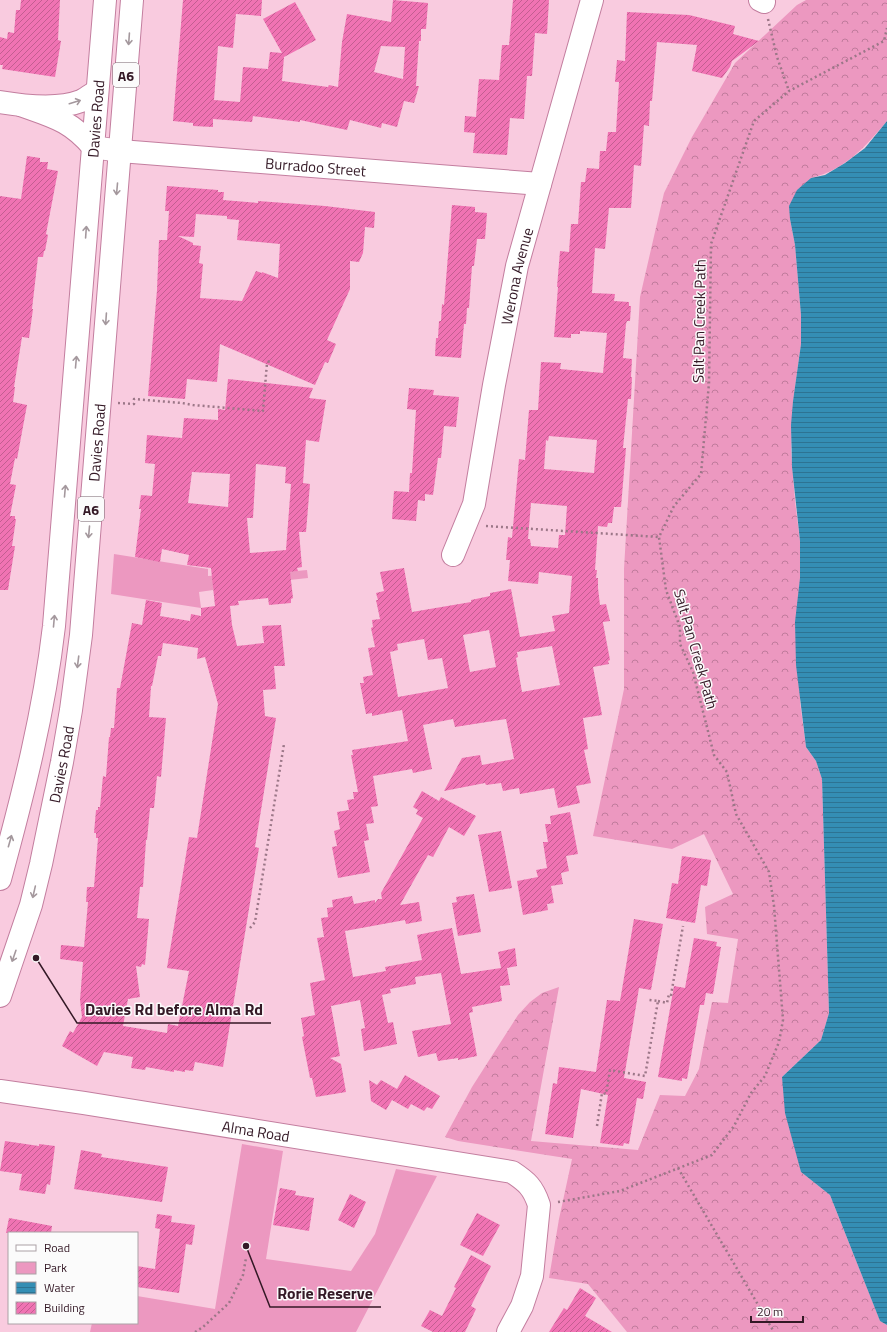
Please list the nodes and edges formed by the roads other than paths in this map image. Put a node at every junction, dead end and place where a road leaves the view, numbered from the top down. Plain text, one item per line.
1 (105, 0) edge
2 (132, 0) edge
3 (592, 0) edge
4 (97, 91) junction
5 (0, 102) edge
6 (23, 106) junction
7 (93, 147) junction
8 (120, 150) junction
9 (540, 184) junction
10 (452, 555) dead end
11 (0, 879) edge
12 (0, 996) edge
13 (0, 1091) edge
14 (508, 1332) edge

1 - 4 main road, Davies Road / A6
2 -> 8 main road, Davies Road / A6
3 - 9 main road, Werona Avenue
6 -> 4 main road
4 - 7 main road, Davies Road / A6
5 - 6 main road
6 - 7 main road
7 - 8 main road, Burradoo Street
11 -> 7 main road, Davies Road / A6
8 - 9 main road, Burradoo Street
8 -> 12 main road, Davies Road / A6
9 - 10 main road, Werona Avenue
13 - 14 main road, Alma Road

